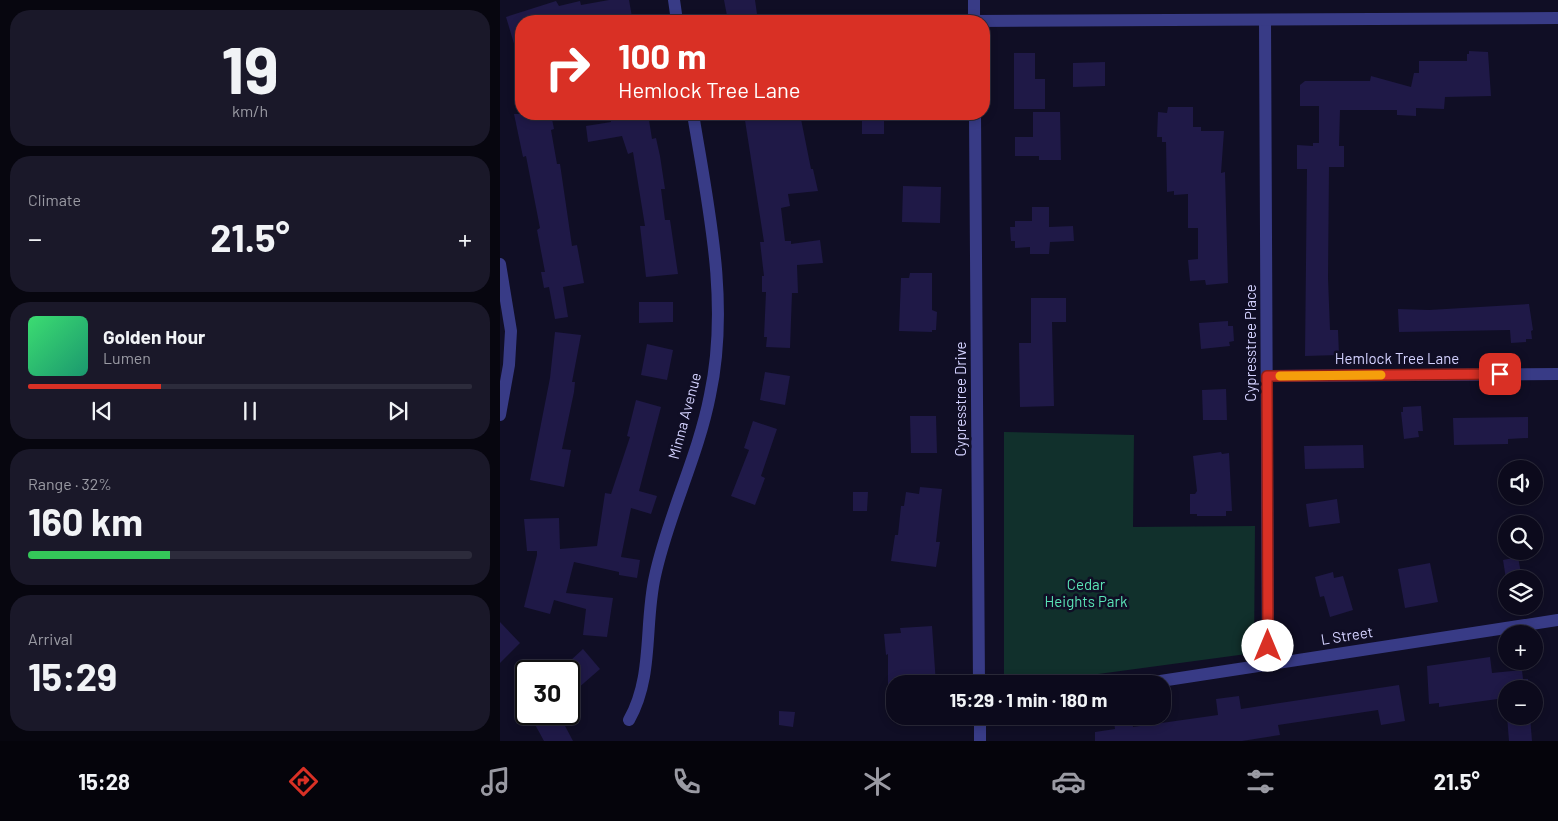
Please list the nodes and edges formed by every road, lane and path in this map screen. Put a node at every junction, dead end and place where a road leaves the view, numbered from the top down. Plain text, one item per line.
1 (674, 0) edge
2 (974, 0) edge
3 (676, 15) edge
4 (974, 15) edge
5 (1558, 18) edge
6 (1266, 20) junction
7 (990, 21) edge
8 (694, 120) edge
9 (975, 120) edge
10 (500, 264) edge
11 (1558, 374) edge
12 (1267, 376) junction
13 (500, 415) edge
14 (1558, 620) edge
15 (1268, 665) junction
16 (979, 675) edge
17 (1171, 680) edge
18 (629, 720) dead end
19 (980, 725) edge
20 (980, 741) edge

1 - 3 street
2 - 4 street
5 - 6 street
6 - 7 street
6 - 12 street, Cypresstree Place
8 - 18 street, Minna Avenue
9 - 16 street, Cypresstree Drive
10 - 13 street
11 - 12 street, Hemlock Tree Lane
12 - 15 street, Cypresstree Place
14 - 15 street, L Street
15 - 17 street, L Street
19 - 20 street

